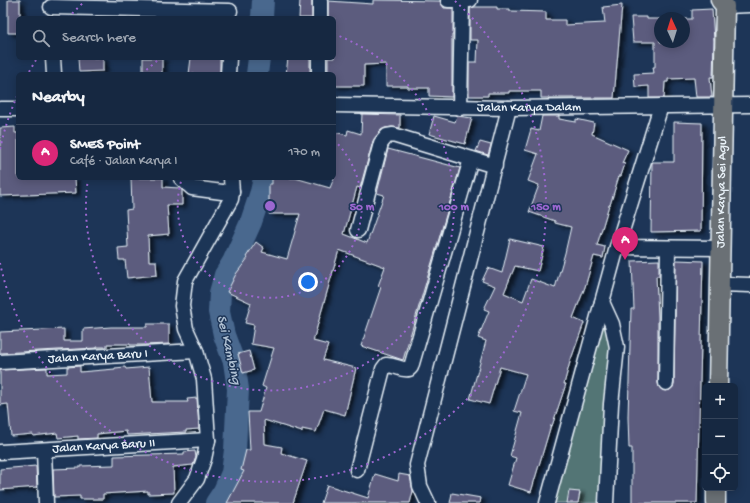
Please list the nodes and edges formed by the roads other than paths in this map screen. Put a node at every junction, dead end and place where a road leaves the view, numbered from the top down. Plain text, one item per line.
1 (320, 0) edge
2 (460, 0) edge
3 (722, 3) edge
4 (750, 5) edge
5 (51, 8) edge
6 (230, 10) edge
7 (320, 16) edge
8 (53, 60) edge
9 (229, 60) edge
10 (319, 60) edge
11 (54, 72) edge
12 (228, 72) edge
13 (319, 72) edge
14 (336, 105) edge
15 (750, 105) edge
16 (661, 106) junction
17 (724, 106) junction
18 (460, 108) junction
19 (509, 108) junction
20 (0, 109) edge
21 (16, 109) edge
22 (471, 159) junction
23 (495, 166) junction
24 (183, 180) edge
25 (231, 180) edge
26 (232, 192) junction
27 (358, 230) dead end
28 (617, 247) junction
29 (668, 248) junction
30 (721, 248) junction
31 (720, 284) junction
32 (750, 285) edge
33 (602, 302) junction
34 (196, 351) junction
35 (0, 362) edge
36 (666, 383) dead end
37 (718, 383) edge
38 (208, 440) junction
39 (44, 450) junction
40 (0, 452) edge
41 (357, 470) dead end
42 (716, 491) edge
43 (46, 503) edge
44 (179, 503) edge
45 (428, 503) edge
46 (547, 503) edge
47 (606, 503) edge
48 (716, 503) edge

1 - 7 street
2 - 18 street
3 - 4 street
3 - 17 main road, Jalan Karya Sei Agul
5 - 6 street
8 - 11 street
9 - 12 street
10 - 13 street
14 - 18 street, Jalan Karya Dalam
15 - 17 street, Jalan Karya Dalam
16 - 17 street, Jalan Karya Dalam
16 - 19 street, Jalan Karya Dalam
16 - 28 street
17 - 30 main road, Jalan Karya Sei Agul
18 - 19 street, Jalan Karya Dalam
19 - 23 street
20 - 21 street
22 - 23 street
22 - 27 street
22 - 41 street
23 - 45 street
24 - 26 street
25 - 26 street
26 - 34 street
28 - 29 street
28 - 33 street
29 - 30 street
29 - 36 street
30 - 31 main road, Jalan Karya Sei Agul
31 - 32 street
31 - 37 main road, Jalan Karya Sei Agul
33 - 46 street
33 - 47 street
34 - 35 street, Jalan Karya Baru I
34 - 38 street
38 - 39 street, Jalan Karya Baru II
38 - 44 street
39 - 40 street, Jalan Karya Baru II
39 - 43 street
42 - 48 main road

